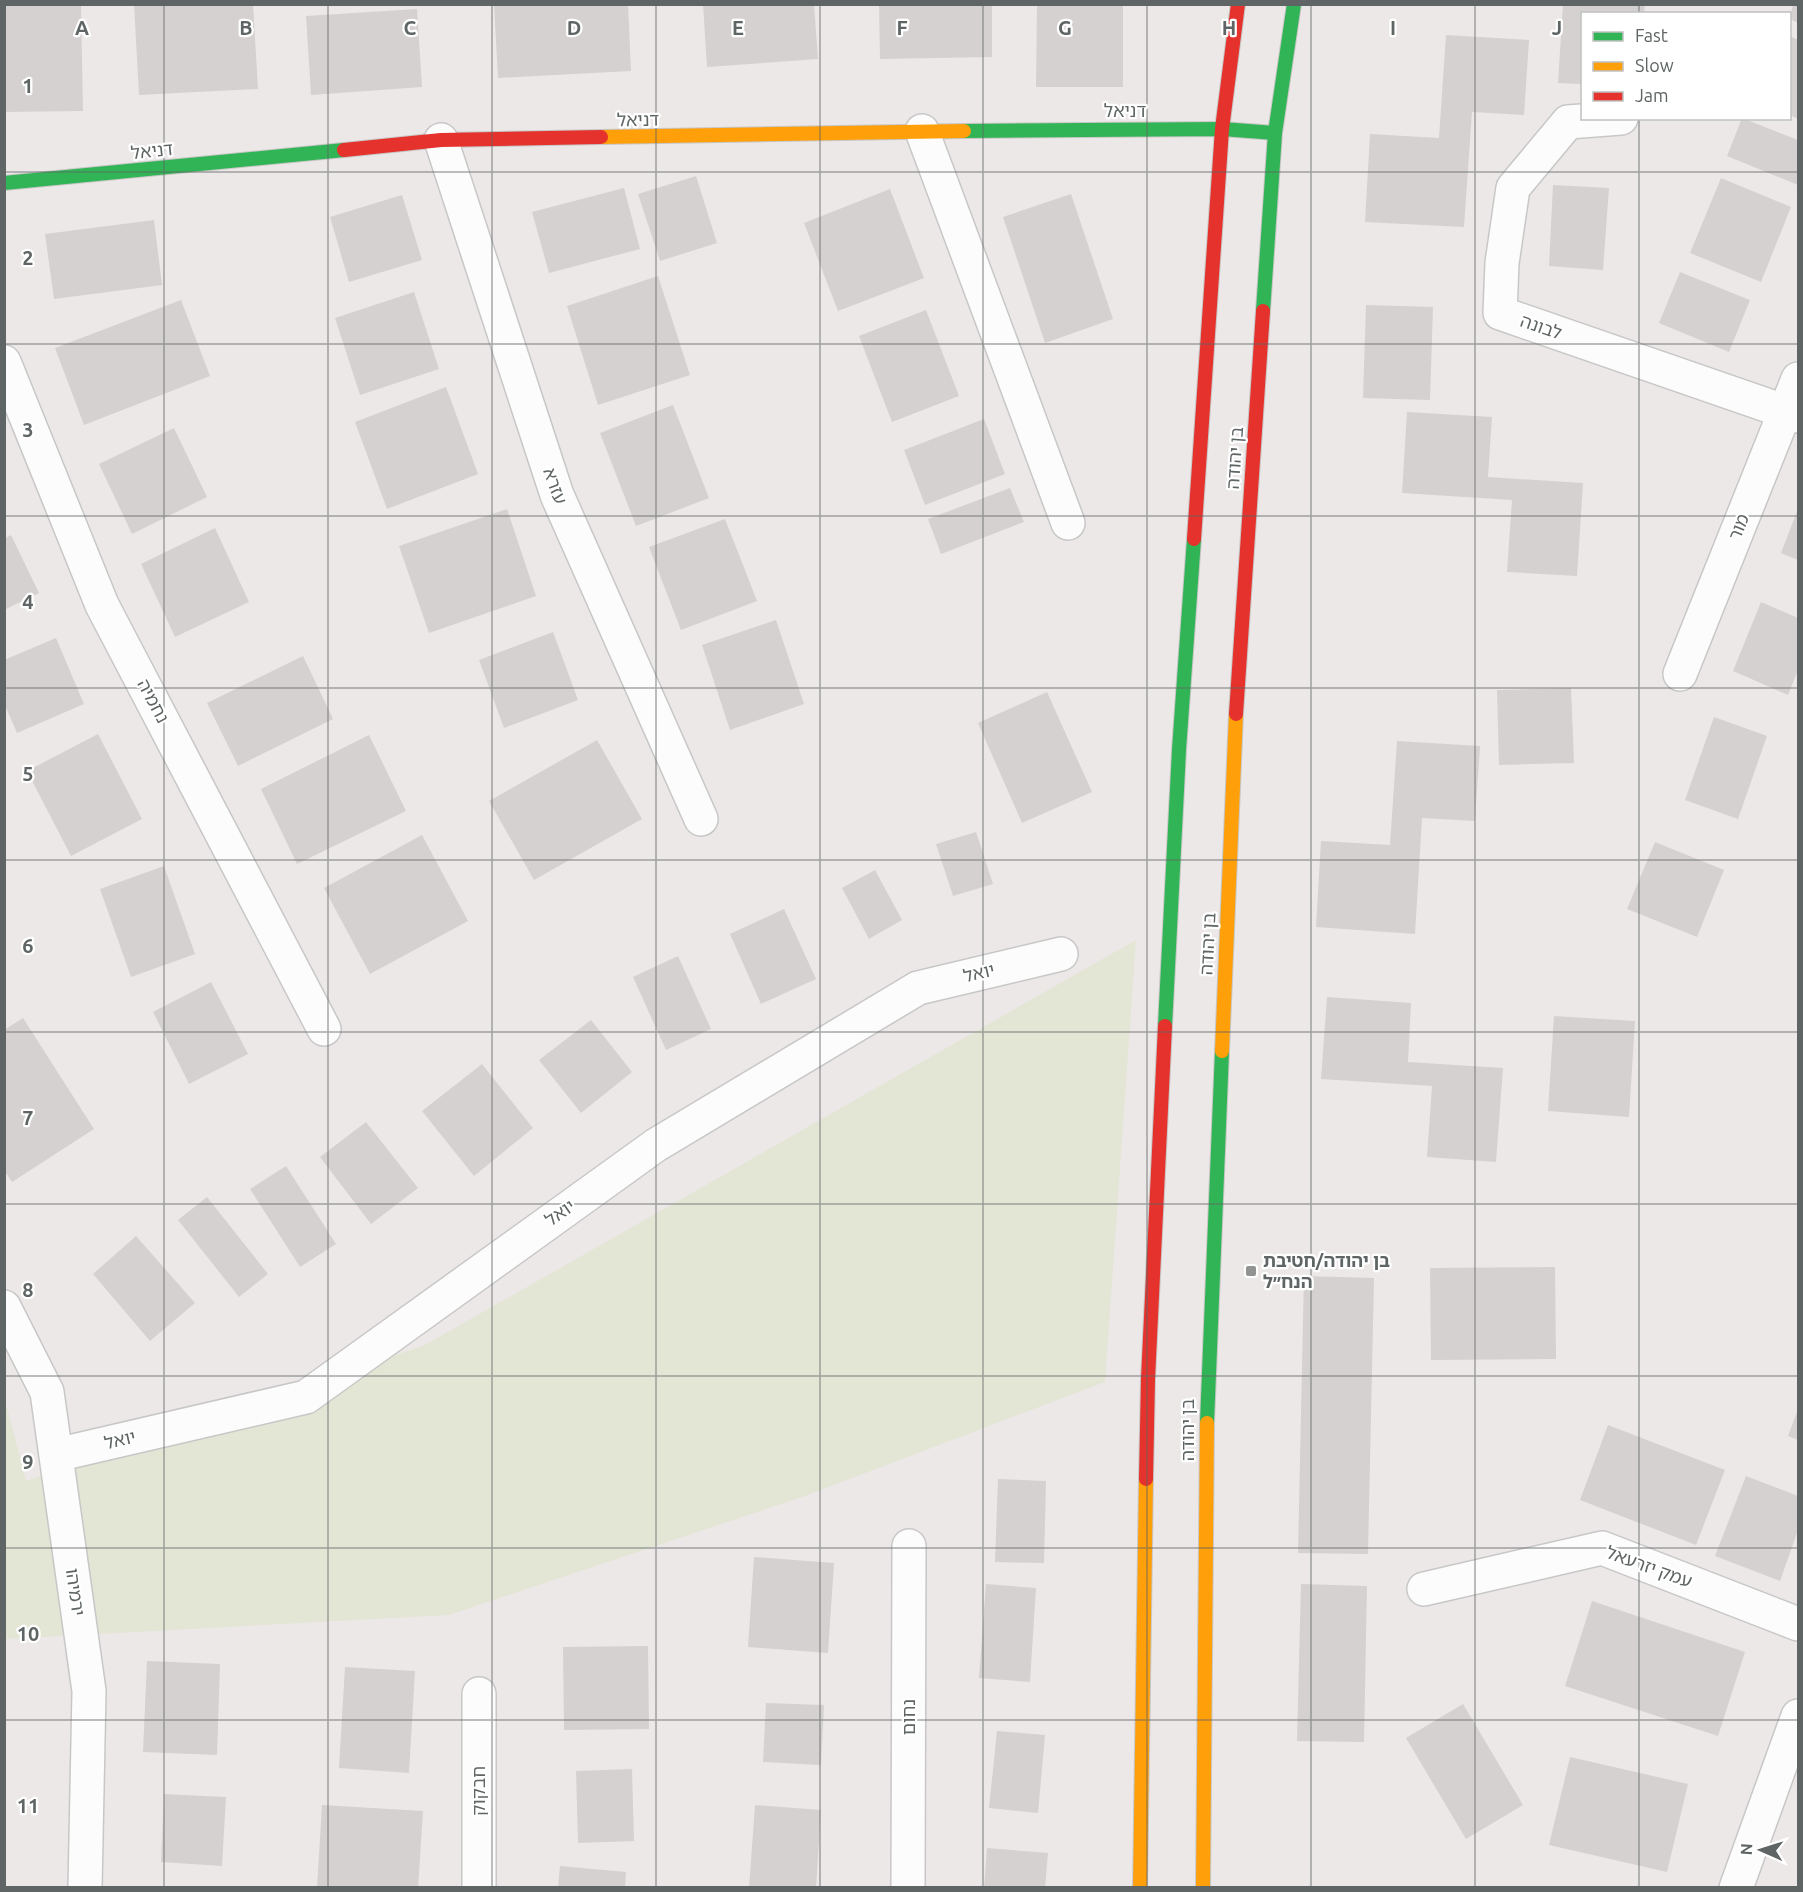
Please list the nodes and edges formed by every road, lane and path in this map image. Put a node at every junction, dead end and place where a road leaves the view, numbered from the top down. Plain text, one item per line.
1 (1238, 4) edge
2 (1294, 4) edge
3 (1594, 120) edge
4 (1222, 129) junction
5 (922, 131) junction
6 (1275, 133) junction
7 (441, 140) junction
8 (4, 183) edge
9 (4, 362) edge
10 (1798, 379) edge
11 (1792, 414) edge
12 (1068, 524) dead end
13 (1680, 674) dead end
14 (701, 819) dead end
15 (1061, 954) dead end
16 (324, 1029) dead end
17 (4, 1306) edge
18 (56, 1455) junction
19 (909, 1546) dead end
20 (1425, 1589) dead end
21 (1798, 1624) edge
22 (479, 1694) dead end
23 (1798, 1716) edge
24 (85, 1887) edge
25 (479, 1887) edge
26 (908, 1887) edge
27 (1140, 1887) edge
28 (1203, 1887) edge
29 (1736, 1887) edge

1 - 4 street, בן יהודה
2 - 6 street, בן יהודה
3 - 11 street, לבונה
4 - 5 street, דניאל
4 - 6 street, דניאל
4 - 27 street, בן יהודה
5 - 7 street, דניאל
5 - 12 street
6 - 28 street, בן יהודה
7 - 8 street, דניאל
7 - 14 street, עזרא
9 - 16 street, נחמיה
10 - 11 street, מור
11 - 13 street, מור
15 - 18 street, יואל
17 - 18 street, ירמיהו
18 - 24 street, ירמיהו
19 - 26 street, נחום
20 - 21 street, עמק יזרעאל
22 - 25 street, חבקוק
23 - 29 street

